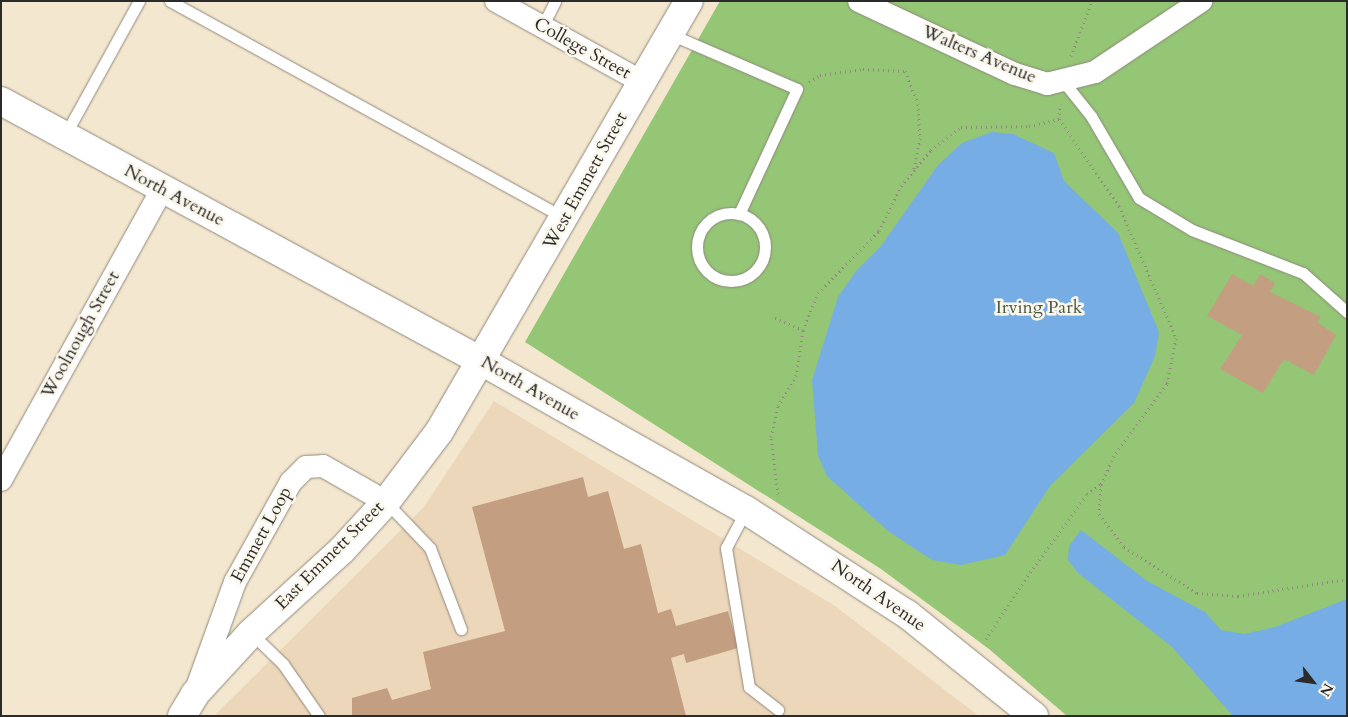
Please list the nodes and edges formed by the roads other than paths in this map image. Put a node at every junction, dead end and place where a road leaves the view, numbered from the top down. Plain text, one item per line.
1 (139, 1) edge
2 (170, 1) edge
3 (496, 1) edge
4 (555, 1) edge
5 (689, 1) edge
6 (858, 1) edge
7 (1201, 1) edge
8 (542, 27) junction
9 (670, 34) junction
10 (1063, 81) junction
11 (642, 82) junction
12 (1, 101) edge
13 (64, 136) junction
14 (162, 190) junction
15 (739, 214) junction
16 (565, 218) junction
17 (1347, 312) edge
18 (483, 362) junction
19 (1, 480) edge
20 (386, 502) junction
21 (746, 510) junction
22 (462, 629) dead end
23 (251, 633) junction
24 (188, 705) edge
25 (778, 710) dead end
26 (319, 716) edge
27 (1034, 716) edge

1 - 13 lane
2 - 16 lane
3 - 8 street, College Street
4 - 8 lane
5 - 9 street, West Emmett Street
6 - 10 street, Walters Avenue
7 - 10 street, Walters Avenue
8 - 11 street, College Street
9 - 11 street, West Emmett Street
9 - 15 lane
10 - 17 lane
11 - 16 street, West Emmett Street
12 - 13 street, North Avenue
13 - 14 street, North Avenue
14 - 18 street, North Avenue
14 - 19 street, Woolnough Street
15 - 15 lane
16 - 18 street, West Emmett Street
18 - 20 street, East Emmett Street
18 - 21 street, North Avenue
20 - 22 lane
20 - 23 street, East Emmett Street
20 - 24 street, Emmett Loop
21 - 25 lane
21 - 27 street, North Avenue
23 - 24 street, East Emmett Street
23 - 26 lane

